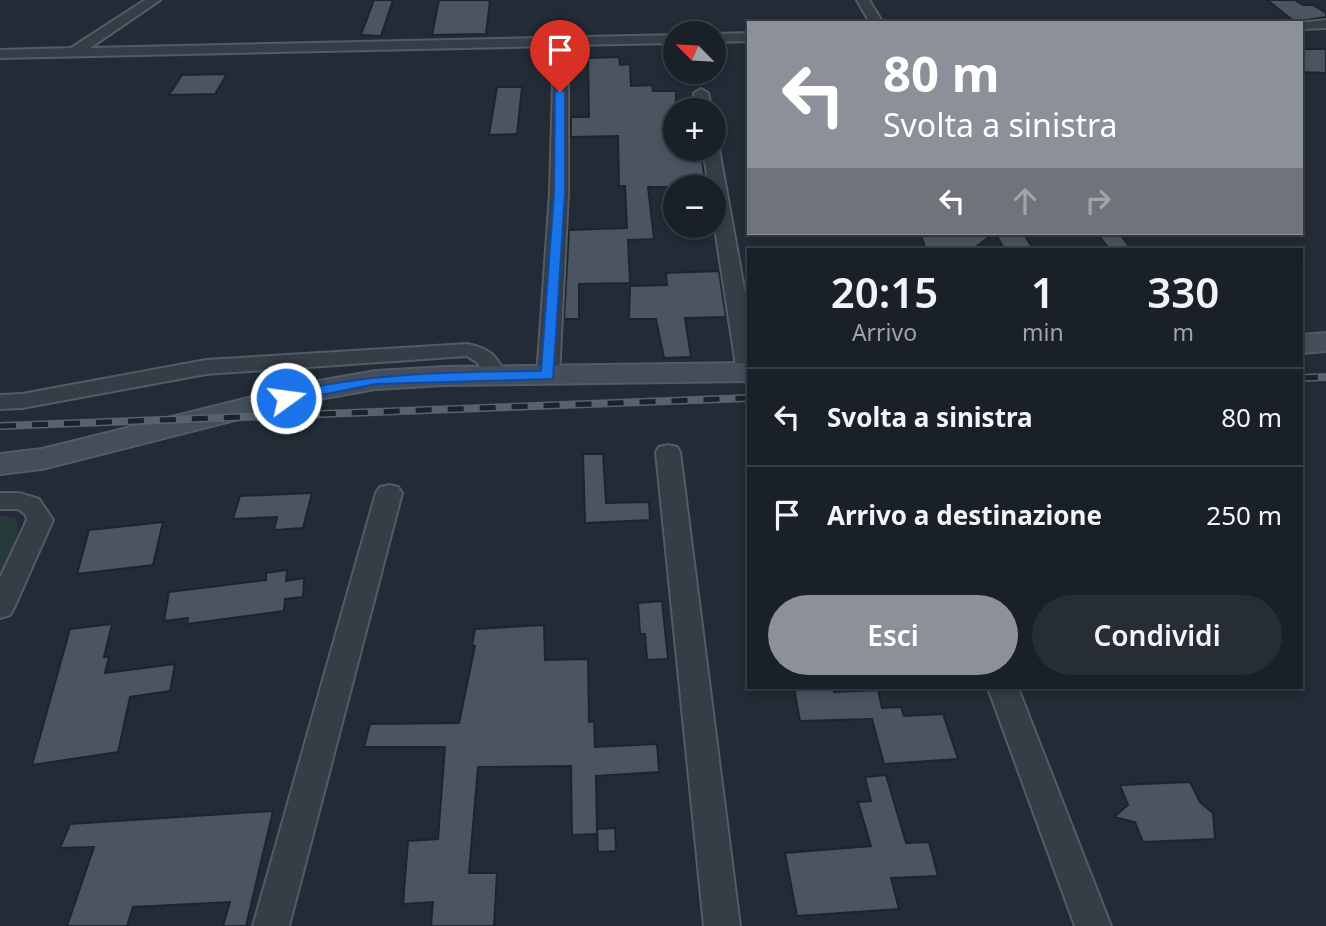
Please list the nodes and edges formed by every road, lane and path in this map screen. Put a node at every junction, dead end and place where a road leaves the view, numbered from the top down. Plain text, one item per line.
1 (154, 0) edge
2 (863, 0) edge
3 (876, 21) edge
4 (1303, 24) edge
5 (1326, 24) edge
6 (747, 37) edge
7 (726, 38) edge
8 (663, 39) edge
9 (561, 41) junction
10 (73, 53) junction
11 (0, 54) edge
12 (701, 93) dead end
13 (702, 98) edge
14 (712, 161) edge
15 (1326, 342) edge
16 (1303, 344) edge
17 (747, 366) edge
18 (747, 372) edge
19 (548, 376) junction
20 (495, 377) junction
21 (0, 402) edge
22 (668, 452) dead end
23 (0, 464) edge
24 (388, 493) dead end
25 (0, 501) edge
26 (0, 608) edge
27 (1003, 689) edge
28 (271, 926) edge
29 (722, 926) edge
30 (1093, 926) edge

1 - 10 street
2 - 3 street
4 - 5 street
6 - 7 street
8 - 9 street
9 - 10 street
9 - 19 street
10 - 11 street
12 - 13 street
14 - 17 street
15 - 16 main road
18 - 19 main road
19 - 20 main road
20 - 21 street
20 - 23 main road
22 - 29 street
24 - 28 street
25 - 26 street
27 - 30 street

